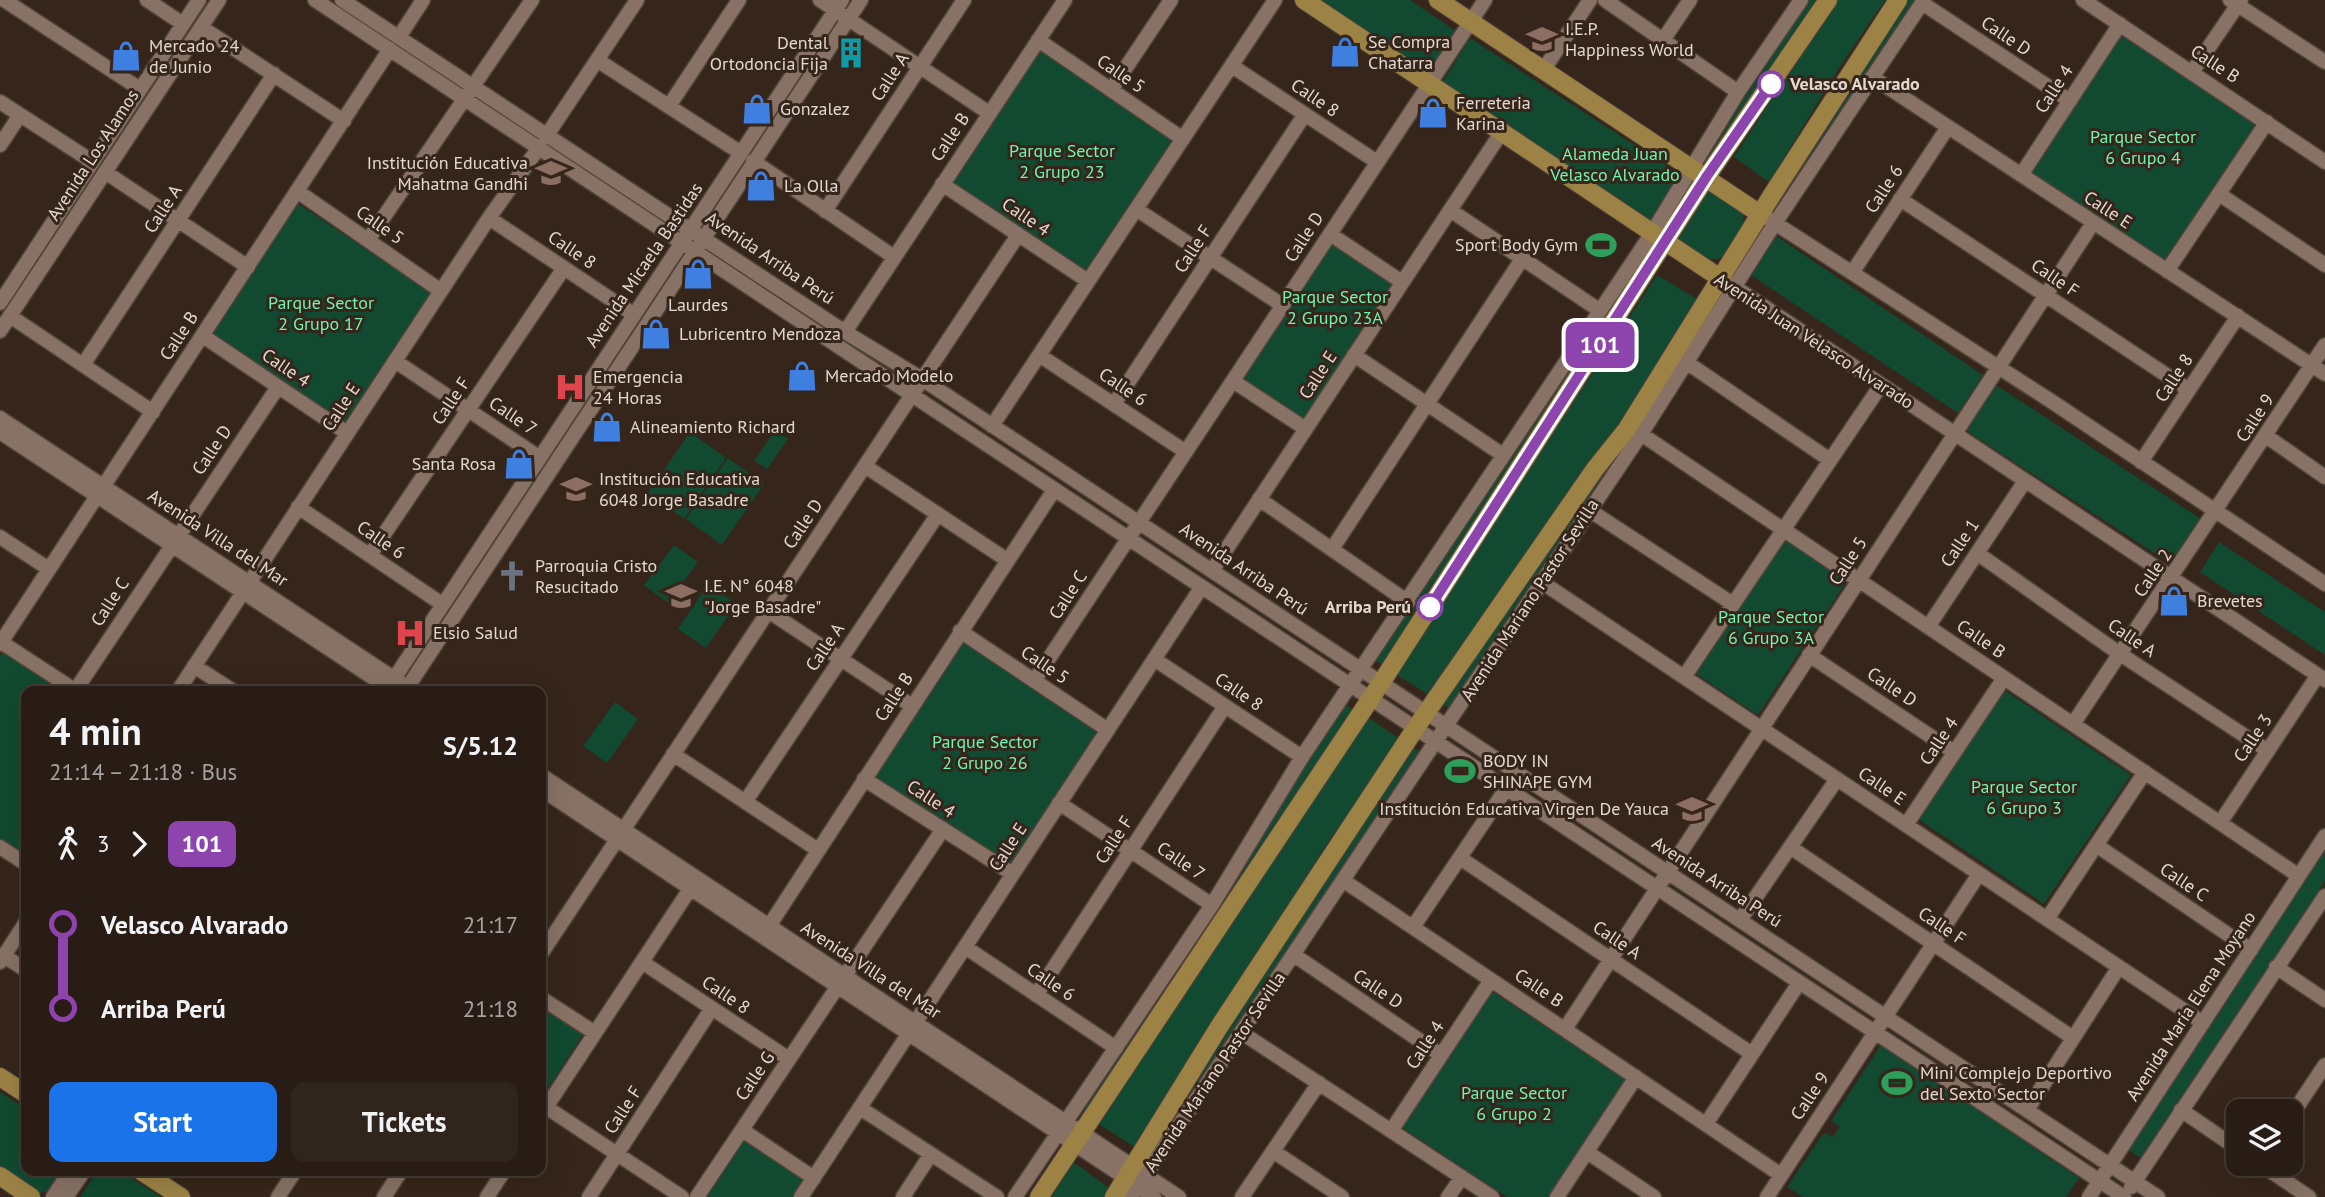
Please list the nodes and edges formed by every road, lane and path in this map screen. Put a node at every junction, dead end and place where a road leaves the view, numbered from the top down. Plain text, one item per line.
1 (4, 0) edge
2 (146, 0) edge
3 (199, 0) edge
4 (219, 0) edge
5 (315, 0) edge
6 (342, 0) edge
7 (423, 0) edge
8 (532, 0) edge
9 (637, 0) edge
10 (739, 0) edge
11 (820, 0) edge
12 (861, 0) edge
13 (964, 0) edge
14 (1065, 0) edge
15 (1171, 0) edge
16 (1275, 0) edge
17 (1304, 0) edge
18 (1438, 0) edge
19 (1485, 0) edge
20 (1590, 0) edge
21 (1605, 0) edge
22 (1690, 0) edge
23 (1801, 0) edge
24 (1828, 0) edge
25 (1898, 0) edge
26 (2083, 0) edge
27 (1923, 1) edge
28 (2236, 2) edge
29 (839, 5) edge
30 (848, 20) junction
31 (1471, 22) junction
32 (183, 24) junction
33 (2120, 24) junction
34 (201, 27) junction
35 (1038, 40) junction
36 (1663, 40) junction
37 (395, 43) junction
38 (597, 60) junction
39 (2325, 62) edge
40 (1232, 66) junction
41 (919, 67) junction
42 (1544, 69) junction
43 (2192, 72) junction
44 (274, 74) junction
45 (1872, 77) junction
46 (1429, 82) junction
47 (141, 89) junction
48 (1111, 90) junction
49 (469, 92) junction
50 (1738, 92) junction
51 (2070, 101) junction
52 (0, 102) edge
53 (668, 106) junction
54 (989, 113) junction
55 (1305, 114) junction
56 (20, 115) junction
57 (344, 121) junction
58 (2267, 121) junction
59 (1948, 127) junction
60 (1503, 130) junction
61 (1183, 139) junction
62 (544, 140) junction
63 (0, 145) edge
64 (747, 157) junction
65 (93, 162) junction
66 (1377, 162) junction
67 (2325, 162) edge
68 (105, 172) junction
69 (1700, 172) junction
70 (2021, 175) junction
71 (942, 184) junction
72 (298, 191) junction
73 (2218, 194) junction
74 (1900, 198) junction
75 (1136, 209) junction
76 (1450, 210) junction
77 (825, 211) junction
78 (489, 218) junction
79 (1768, 219) junction
80 (178, 221) junction
81 (2093, 223) junction
82 (697, 232) junction
83 (1330, 234) junction
84 (1018, 235) junction
85 (1659, 237) junction
86 (368, 240) junction
87 (689, 245) junction
88 (894, 257) junction
89 (1210, 258) junction
90 (1522, 259) junction
91 (2325, 265) edge
92 (248, 267) junction
93 (564, 268) junction
94 (2167, 271) junction
95 (1852, 273) junction
96 (1088, 281) junction
97 (1402, 282) junction
98 (1727, 282) junction
99 (441, 291) junction
100 (2046, 295) junction
101 (0, 303) edge
102 (1282, 305) junction
103 (1599, 310) junction
104 (634, 314) junction
105 (10, 316) junction
106 (2238, 316) junction
107 (0, 331) edge
108 (845, 332) junction
109 (202, 336) junction
110 (2325, 345) edge
111 (1039, 355) junction
112 (1354, 355) junction
113 (394, 361) junction
114 (1686, 362) junction
115 (83, 365) junction
116 (2312, 365) junction
117 (1998, 368) junction
118 (2325, 374) edge
119 (922, 379) junction
120 (1233, 381) junction
121 (1881, 385) junction
122 (278, 387) junction
123 (2189, 390) junction
124 (911, 396) junction
125 (1114, 404) junction
126 (1427, 404) junction
127 (468, 410) junction
128 (153, 412) junction
129 (0, 418) edge
130 (992, 426) junction
131 (1306, 429) junction
132 (0, 432) edge
133 (347, 433) junction
134 (1641, 434) junction
135 (1954, 434) junction
136 (2266, 436) junction
137 (1186, 452) junction
138 (1503, 455) junction
139 (540, 458) junction
140 (1830, 460) junction
141 (2141, 462) junction
142 (865, 466) junction
143 (2325, 477) edge
144 (2025, 481) junction
145 (1054, 490) junction
146 (100, 491) junction
147 (1259, 499) junction
148 (298, 507) junction
149 (1589, 510) junction
150 (2216, 512) junction
151 (938, 514) junction
152 (1783, 530) junction
153 (1133, 531) junction
154 (0, 537) edge
155 (174, 540) junction
156 (1332, 549) junction
157 (1977, 553) junction
158 (370, 555) junction
159 (1007, 560) junction
160 (49, 569) junction
161 (1212, 571) junction
162 (2173, 577) junction
163 (1858, 580) junction
164 (1540, 581) junction
165 (2325, 584) edge
166 (246, 587) junction
167 (1201, 588) junction
168 (1408, 602) junction
169 (442, 604) junction
170 (1733, 604) junction
171 (768, 611) junction
172 (1928, 627) junction
173 (960, 631) junction
174 (1, 643) edge
175 (2120, 654) junction
176 (1809, 655) junction
177 (841, 659) junction
178 (1154, 659) junction
179 (194, 666) junction
180 (1361, 671) junction
181 (1684, 677) junction
182 (2322, 677) edge
183 (2004, 678) junction
184 (1034, 681) junction
185 (1381, 683) junction
186 (68, 686) edge
187 (79, 686) edge
188 (180, 686) edge
189 (225, 686) edge
190 (389, 686) edge
191 (391, 686) edge
192 (412, 686) edge
193 (1350, 686) junction
194 (1370, 699) junction
195 (912, 706) junction
196 (1225, 706) junction
197 (1426, 713) junction
198 (2073, 724) junction
199 (1446, 727) junction
200 (1761, 728) junction
201 (1415, 729) junction
202 (1108, 730) junction
203 (1435, 743) junction
204 (2268, 751) junction
205 (1954, 752) junction
206 (673, 754) junction
207 (1302, 757) junction
208 (2145, 772) junction
209 (546, 779) edge
210 (864, 779) junction
211 (1837, 779) junction
212 (1506, 789) junction
213 (546, 795) edge
214 (745, 802) junction
215 (1059, 803) junction
216 (2220, 823) junction
217 (1906, 825) junction
218 (943, 830) junction
219 (620, 835) junction
220 (2325, 836) edge
221 (2096, 845) junction
222 (0, 846) edge
223 (1790, 847) junction
224 (818, 850) junction
225 (1130, 850) junction
226 (1460, 858) junction
227 (21, 861) edge
228 (1979, 873) junction
229 (1013, 874) junction
230 (2299, 876) junction
231 (1662, 880) junction
232 (1344, 881) junction
233 (690, 889) junction
234 (2325, 896) edge
235 (1212, 905) junction
236 (2047, 919) junction
237 (1740, 920) junction
238 (769, 926) junction
239 (1413, 927) junction
240 (21, 930) edge
241 (1933, 943) junction
242 (546, 946) edge
243 (965, 947) junction
244 (2251, 950) junction
245 (1294, 955) junction
246 (2, 959) edge
247 (1611, 959) junction
248 (642, 962) junction
249 (2119, 967) junction
250 (2276, 967) junction
251 (21, 968) edge
252 (1491, 980) junction
253 (841, 981) junction
254 (1799, 983) junction
255 (1036, 995) junction
256 (2325, 1000) edge
257 (546, 1001) edge
258 (712, 1008) junction
259 (1884, 1016) junction
260 (2203, 1023) junction
261 (912, 1028) junction
262 (1565, 1029) junction
263 (1242, 1032) junction
264 (595, 1033) junction
265 (1875, 1034) junction
266 (2073, 1038) junction
267 (1116, 1048) junction
268 (1752, 1054) junction
269 (1441, 1055) junction
270 (789, 1059) junction
271 (2325, 1065) edge
272 (0, 1077) edge
273 (1636, 1077) junction
274 (1319, 1083) junction
275 (21, 1091) edge
276 (2302, 1099) edge
277 (546, 1108) edge
278 (860, 1108) junction
279 (2027, 1110) junction
280 (2181, 1110) junction
281 (546, 1112) edge
282 (1706, 1124) junction
283 (742, 1130) junction
284 (1391, 1131) junction
285 (1070, 1133) junction
286 (2226, 1141) edge
287 (1273, 1151) junction
288 (1587, 1152) junction
289 (617, 1154) junction
290 (931, 1154) junction
291 (2110, 1164) junction
292 (1781, 1175) junction
293 (67, 1176) edge
294 (81, 1176) edge
295 (149, 1176) edge
296 (292, 1176) edge
297 (398, 1176) edge
298 (497, 1176) edge
299 (2278, 1176) edge
300 (0, 1177) edge
301 (1462, 1177) junction
302 (814, 1178) junction
303 (1135, 1181) edge
304 (2100, 1181) junction
305 (2135, 1181) junction
306 (31, 1197) edge
307 (53, 1197) edge
308 (66, 1197) edge
309 (181, 1197) edge
310 (278, 1197) edge
311 (384, 1197) edge
312 (487, 1197) edge
313 (589, 1197) edge
314 (682, 1197) edge
315 (697, 1197) edge
316 (801, 1197) edge
317 (903, 1197) edge
318 (997, 1197) edge
319 (1015, 1197) edge
320 (1039, 1197) edge
321 (1114, 1197) edge
322 (1154, 1197) edge
323 (1180, 1197) edge
324 (1242, 1197) edge
325 (1342, 1197) edge
326 (1448, 1197) edge
327 (1492, 1197) edge
328 (1557, 1197) edge
329 (1654, 1197) edge
330 (1767, 1197) edge
331 (2089, 1197) edge
332 (2124, 1197) edge
333 (2158, 1197) edge
334 (2309, 1197) edge

1 - 47 street
2 - 32 street
3 - 32 street, Avenida Los Alamos
4 - 34 street, Avenida Los Alamos
5 - 37 street, Avenida Arriba Perú
6 - 37 street, Avenida Arriba Perú
7 - 37 street, Calle B
8 - 49 street
9 - 38 street, Calle E
10 - 53 street
11 - 29 street
12 - 30 street, Avenida Micaela Bastidas
13 - 41 street, Calle A
14 - 35 street, Calle B
15 - 48 street
16 - 40 street
17 - 46 main road, Avenida Juan Velasco Alvarado
18 - 31 main road
19 - 31 street, Calle D
20 - 42 street
21 - 36 street
22 - 36 street
23 - 50 street
24 - 69 main road
25 - 79 main road, Avenida Mariano Pastor Sevilla
26 - 33 street, Calle B
27 - 45 street, Avenida Mariano Pastor Sevilla
27 - 51 street, Calle D
28 - 39 street
28 - 43 street
29 - 30 street
29 - 64 street, Avenida Micaela Bastidas
30 - 41 street
30 - 64 street, Avenida Micaela Bastidas
31 - 42 main road
31 - 46 street, Calle D
32 - 47 street, Avenida Los Alamos
33 - 43 street, Calle B
33 - 51 street, Calle 4
34 - 44 street
34 - 68 street, Avenida Los Alamos
35 - 48 street, Calle 5
35 - 54 street, Calle B
36 - 50 street
37 - 49 street, Avenida Arriba Perú
37 - 57 street, Calle B
38 - 53 street
38 - 62 street, Calle E
40 - 55 street, Calle 8
40 - 61 street
41 - 54 street
41 - 77 street, Calle A
42 - 69 main road
43 - 58 street, Calle B
44 - 57 street
44 - 80 street, Calle A
45 - 59 street, Calle E
45 - 79 street, Avenida Mariano Pastor Sevilla
46 - 60 main road, Avenida Juan Velasco Alvarado
46 - 66 street, Calle D
47 - 65 street, Avenida Los Alamos
48 - 61 street, Calle 5
49 - 62 street, Avenida Arriba Perú
49 - 86 street
50 - 69 street
51 - 70 street, Calle 4
52 - 56 street
53 - 64 street
54 - 71 street, Calle B
55 - 66 street, Calle 8
55 - 89 street, Calle F
56 - 63 street
56 - 65 street
57 - 72 street, Calle B
58 - 67 street, Calle B
58 - 73 street
59 - 70 street, Calle E
59 - 74 street, Calle 6
60 - 76 street, Calle E
60 - 85 main road, Avenida Juan Velasco Alvarado
61 - 75 street
62 - 78 street, Calle E
62 - 82 street, Avenida Arriba Perú
62 - 87 street, Avenida Arriba Perú
64 - 77 street
64 - 82 street, Avenida Micaela Bastidas
65 - 101 street, Avenida Los Alamos
66 - 83 street, Calle D
68 - 80 street
68 - 105 street, Avenida Los Alamos
69 - 79 main road
69 - 85 main road
70 - 81 street, Calle E
71 - 84 street, Calle 4
71 - 88 street, Calle B
72 - 86 street, Calle 5
72 - 92 street, Calle B
73 - 91 street
73 - 94 street
74 - 95 street, Calle 6
74 - 100 street, Calle F
75 - 89 street
75 - 96 street
76 - 90 street
76 - 97 street, Calle E
77 - 88 street
78 - 93 street, Calle 8
78 - 99 street, Calle E
79 - 95 street
79 - 98 main road, Avenida Mariano Pastor Sevilla
80 - 92 street
80 - 115 street, Calle A
81 - 94 street, Calle E
81 - 100 street
82 - 87 street, Avenida Micaela Bastidas
82 - 108 street, Avenida Arriba Perú
83 - 97 street
83 - 102 street, Calle D
84 - 96 street, Calle 4
84 - 119 street, Calle D
85 - 98 main road, Avenida Juan Velasco Alvarado
85 - 103 street
85 - 185 main road
86 - 99 street, Calle 5
87 - 104 street, Avenida Micaela Bastidas
87 - 124 street, Avenida Arriba Perú
87 - 192 street, Avenida Micaela Bastidas
88 - 108 street, Calle B
89 - 102 street
89 - 125 street, Calle F
90 - 103 street
90 - 126 street
92 - 109 street, Calle B
93 - 104 street, Calle 8
93 - 127 street, Calle F
94 - 106 street, Calle E
95 - 117 street
96 - 111 street
97 - 112 street, Calle E
98 - 114 street, Avenida Mariano Pastor Sevilla
98 - 121 street, Avenida Juan Velasco Alvarado
98 - 197 main road, Avenida Mariano Pastor Sevilla
99 - 113 street, Calle E
100 - 117 street
100 - 123 street, Calle F
102 - 120 street, Calle D
103 - 138 street
104 - 139 street, Avenida Micaela Bastidas
105 - 107 street, Avenida Los Alamos
105 - 115 street
106 - 116 street, Calle E
106 - 123 street, Calle 8
108 - 119 street, Avenida Arriba Perú
109 - 122 street, Calle 4
109 - 128 street, Calle B
110 - 116 street, Calle 9
111 - 125 street, Calle 6
111 - 130 street
112 - 126 street
112 - 131 street, Calle E
113 - 127 street, Calle 7
113 - 133 street, Calle E
114 - 134 street, Avenida Mariano Pastor Sevilla
114 - 140 street
115 - 128 street
116 - 118 street, Calle E
116 - 136 street, Calle 9
117 - 135 street, Calle 5
117 - 141 street
119 - 124 street, Calle D
119 - 130 street, Avenida Arriba Perú
120 - 131 street
120 - 137 street, Calle D
121 - 135 street, Avenida Juan Velasco Alvarado
121 - 140 street
122 - 133 street, Calle 4
122 - 155 street, Calle D
123 - 141 street, Calle 8
124 - 142 street, Calle D
124 - 145 street, Avenida Arriba Perú
125 - 137 street, Calle 6
126 - 138 street
126 - 156 street
127 - 139 street, Calle 7
127 - 158 street, Calle F
128 - 146 street, Calle B
129 - 146 street, Avenida Villa del Mar
130 - 153 street, Avenida Arriba Perú
131 - 147 street, Calle E
132 - 146 street, Avenida Villa del Mar
133 - 148 street, Calle E
134 - 149 street, Avenida Mariano Pastor Sevilla
134 - 152 street, Calle B
135 - 144 street, Avenida Juan Velasco Alvarado
135 - 163 street, Calle 5
136 - 143 street
136 - 150 street, Calle 9
137 - 153 street, Calle D
138 - 168 street
139 - 169 street, Avenida Micaela Bastidas
140 - 152 street
141 - 150 street
142 - 151 street
142 - 171 street, Calle D
144 - 157 street, Calle 1
144 - 162 street, Avenida Juan Velasco Alvarado
145 - 153 street, Avenida Arriba Perú
145 - 159 street, Calle B
146 - 155 street, Avenida Villa del Mar
146 - 160 street, Calle B
147 - 156 street
147 - 161 street, Calle E
148 - 158 street, Calle 6
148 - 166 street, Calle E
149 - 164 street, Avenida Mariano Pastor Sevilla
149 - 170 street
150 - 162 street, Calle 2
150 - 165 street
151 - 159 street
151 - 177 street, Calle A
152 - 163 street, Calle B
152 - 170 street
153 - 161 street, Avenida Arriba Perú
153 - 167 street, Avenida Arriba Perú
153 - 184 street, Calle C
154 - 160 street
155 - 166 street, Avenida Villa del Mar
155 - 187 street, Calle C
156 - 168 street
157 - 172 street, Calle 1
157 - 175 street, Calle A
158 - 169 street, Calle 6
159 - 173 street, Calle B
160 - 174 street, Calle B
161 - 180 street, Avenida Arriba Perú
162 - 175 street, Calle 2
162 - 182 street, Avenida Juan Velasco Alvarado
163 - 172 street, Calle B
163 - 176 street, Calle 5
164 - 181 street, Calle E
164 - 199 street, Avenida Mariano Pastor Sevilla
166 - 179 street, Calle E
166 - 190 street, Avenida Villa del Mar
167 - 178 street, Calle E
167 - 193 street, Avenida Arriba Perú
168 - 180 street
169 - 191 street, Avenida Micaela Bastidas
170 - 181 street
171 - 177 street
171 - 206 street, Calle D
172 - 183 street, Calle B
173 - 184 street, Calle 5
173 - 195 street, Calle B
174 - 186 street
175 - 198 street, Calle 2
175 - 204 street, Calle A
176 - 200 street, Calle 5
176 - 205 street, Calle D
177 - 195 street
177 - 214 street, Calle A
178 - 196 street, Calle 8
178 - 202 street, Calle E
179 - 188 street, Calle E
179 - 189 street
180 - 185 street, Avenida Arriba Perú
180 - 193 street
181 - 200 street, Calle E
182 - 204 street, Calle 3
183 - 198 street, Calle B
183 - 205 street, Calle 4
184 - 202 street, Calle 5
185 - 194 main road
185 - 197 street, Avenida Arriba Perú
193 - 194 street, Avenida Arriba Perú
193 - 207 street
194 - 201 street, Avenida Arriba Perú
194 - 285 main road
195 - 210 street, Calle B
196 - 207 street, Calle 8
196 - 225 street, Calle F
197 - 199 street, Avenida Arriba Perú
197 - 201 main road, Avenida Mariano Pastor Sevilla
198 - 208 street, Calle B
199 - 203 street, Avenida Mariano Pastor Sevilla
199 - 231 street, Avenida Arriba Perú
200 - 211 street, Calle E
200 - 231 street, Calle 5
201 - 203 street, Avenida Arriba Perú
201 - 303 main road, Avenida Mariano Pastor Sevilla
202 - 215 street, Calle E
203 - 212 street, Avenida Arriba Perú
203 - 232 street, Avenida Mariano Pastor Sevilla
204 - 216 street, Calle 3
205 - 217 street, Calle 4
206 - 214 street
206 - 219 street, Calle D
207 - 235 street
208 - 216 street, Calle B
208 - 221 street
209 - 219 street, Avenida Villa del Mar
210 - 218 street, Calle 4
210 - 224 street, Calle B
211 - 217 street, Calle E
211 - 223 street
212 - 226 street
212 - 231 street, Avenida Arriba Perú
213 - 219 street, Avenida Villa del Mar
214 - 224 street
215 - 225 street, Calle 7
215 - 229 street, Calle E
216 - 230 street, Calle B
217 - 228 street, Calle E
218 - 229 street, Calle 4
218 - 253 street
219 - 233 street, Avenida Villa del Mar
219 - 238 street, Avenida Villa del Mar
219 - 242 street
220 - 230 street, Avenida María Elena Moyano
221 - 236 street
221 - 244 street, Calle C
222 - 227 street
223 - 237 street
223 - 241 street, Calle F
224 - 238 street, Calle B
225 - 235 street, Calle 7
225 - 255 street, Calle F
226 - 239 street
226 - 247 street, Calle A
228 - 236 street, Calle E
228 - 241 street
229 - 243 street, Calle E
230 - 244 street, Avenida María Elena Moyano
231 - 237 street, Avenida Arriba Perú
231 - 247 street
231 - 254 street, Avenida Arriba Perú
232 - 239 street, Calle B
232 - 245 street, Avenida Mariano Pastor Sevilla
233 - 248 street
233 - 253 street, Avenida Villa del Mar
234 - 250 street
235 - 267 street
236 - 249 street, Calle E
237 - 259 street, Avenida Arriba Perú
238 - 253 street, Avenida Villa del Mar
239 - 252 street, Calle B
240 - 246 street
241 - 259 street
241 - 266 street, Calle F
243 - 255 street, Calle 6
243 - 261 street, Calle E
244 - 260 street, Avenida María Elena Moyano
245 - 263 street, Avenida Mariano Pastor Sevilla
245 - 269 street, Calle D
246 - 251 street
247 - 262 street
247 - 268 street, Calle A
248 - 258 street, Calle 8
248 - 264 street
249 - 260 street, Calle E
249 - 266 street
250 - 256 street
250 - 280 street
252 - 262 street, Calle B
252 - 269 street, Calle 4
253 - 261 street, Avenida Villa del Mar
253 - 270 street, Calle G
254 - 265 street, Avenida Arriba Perú
254 - 268 street
255 - 267 street, Calle 6
257 - 264 street
258 - 270 street, Calle 8
258 - 289 street, Calle F
259 - 265 street, Calle 9
259 - 279 street, Avenida Arriba Perú
260 - 291 street, Avenida María Elena Moyano
261 - 278 street, Calle E
261 - 285 street, Avenida Villa del Mar
262 - 273 street, Calle B
263 - 274 street
263 - 303 street, Avenida Mariano Pastor Sevilla
264 - 277 street
265 - 292 street, Calle 9
265 - 304 street, Avenida Arriba Perú
266 - 279 street
267 - 285 street
268 - 282 street
269 - 284 street, Calle 4
270 - 283 street, Calle G
271 - 276 street
272 - 275 main road
273 - 282 street, Calle B
273 - 288 street
274 - 284 street
274 - 287 street
278 - 290 street
278 - 302 street, Calle E
279 - 291 street, Avenida Arriba Perú
280 - 286 street
280 - 305 street
281 - 289 street
282 - 292 street, Calle B
283 - 302 street
283 - 315 street, Calle G
284 - 301 street
285 - 303 street, Avenida Villa del Mar
285 - 319 street
285 - 320 main road
287 - 324 street
287 - 325 street
288 - 328 street
288 - 329 street
289 - 313 street, Calle F
289 - 314 street
290 - 317 street
290 - 318 street
291 - 304 street, Avenida María Elena Moyano
291 - 305 street, Avenida Arriba Perú
292 - 330 street, Calle 9
293 - 307 street
294 - 308 street
295 - 309 main road
296 - 310 street
297 - 311 street
298 - 312 street
299 - 334 street
300 - 306 main road
301 - 326 street
301 - 327 street
302 - 316 street, Calle E
303 - 321 main road, Avenida Mariano Pastor Sevilla
303 - 322 street, Avenida Villa del Mar
303 - 323 street, Avenida Villa del Mar
304 - 331 street, Avenida María Elena Moyano
304 - 332 street, Avenida Arriba Perú
305 - 332 street
305 - 333 street, Avenida Arriba Perú

